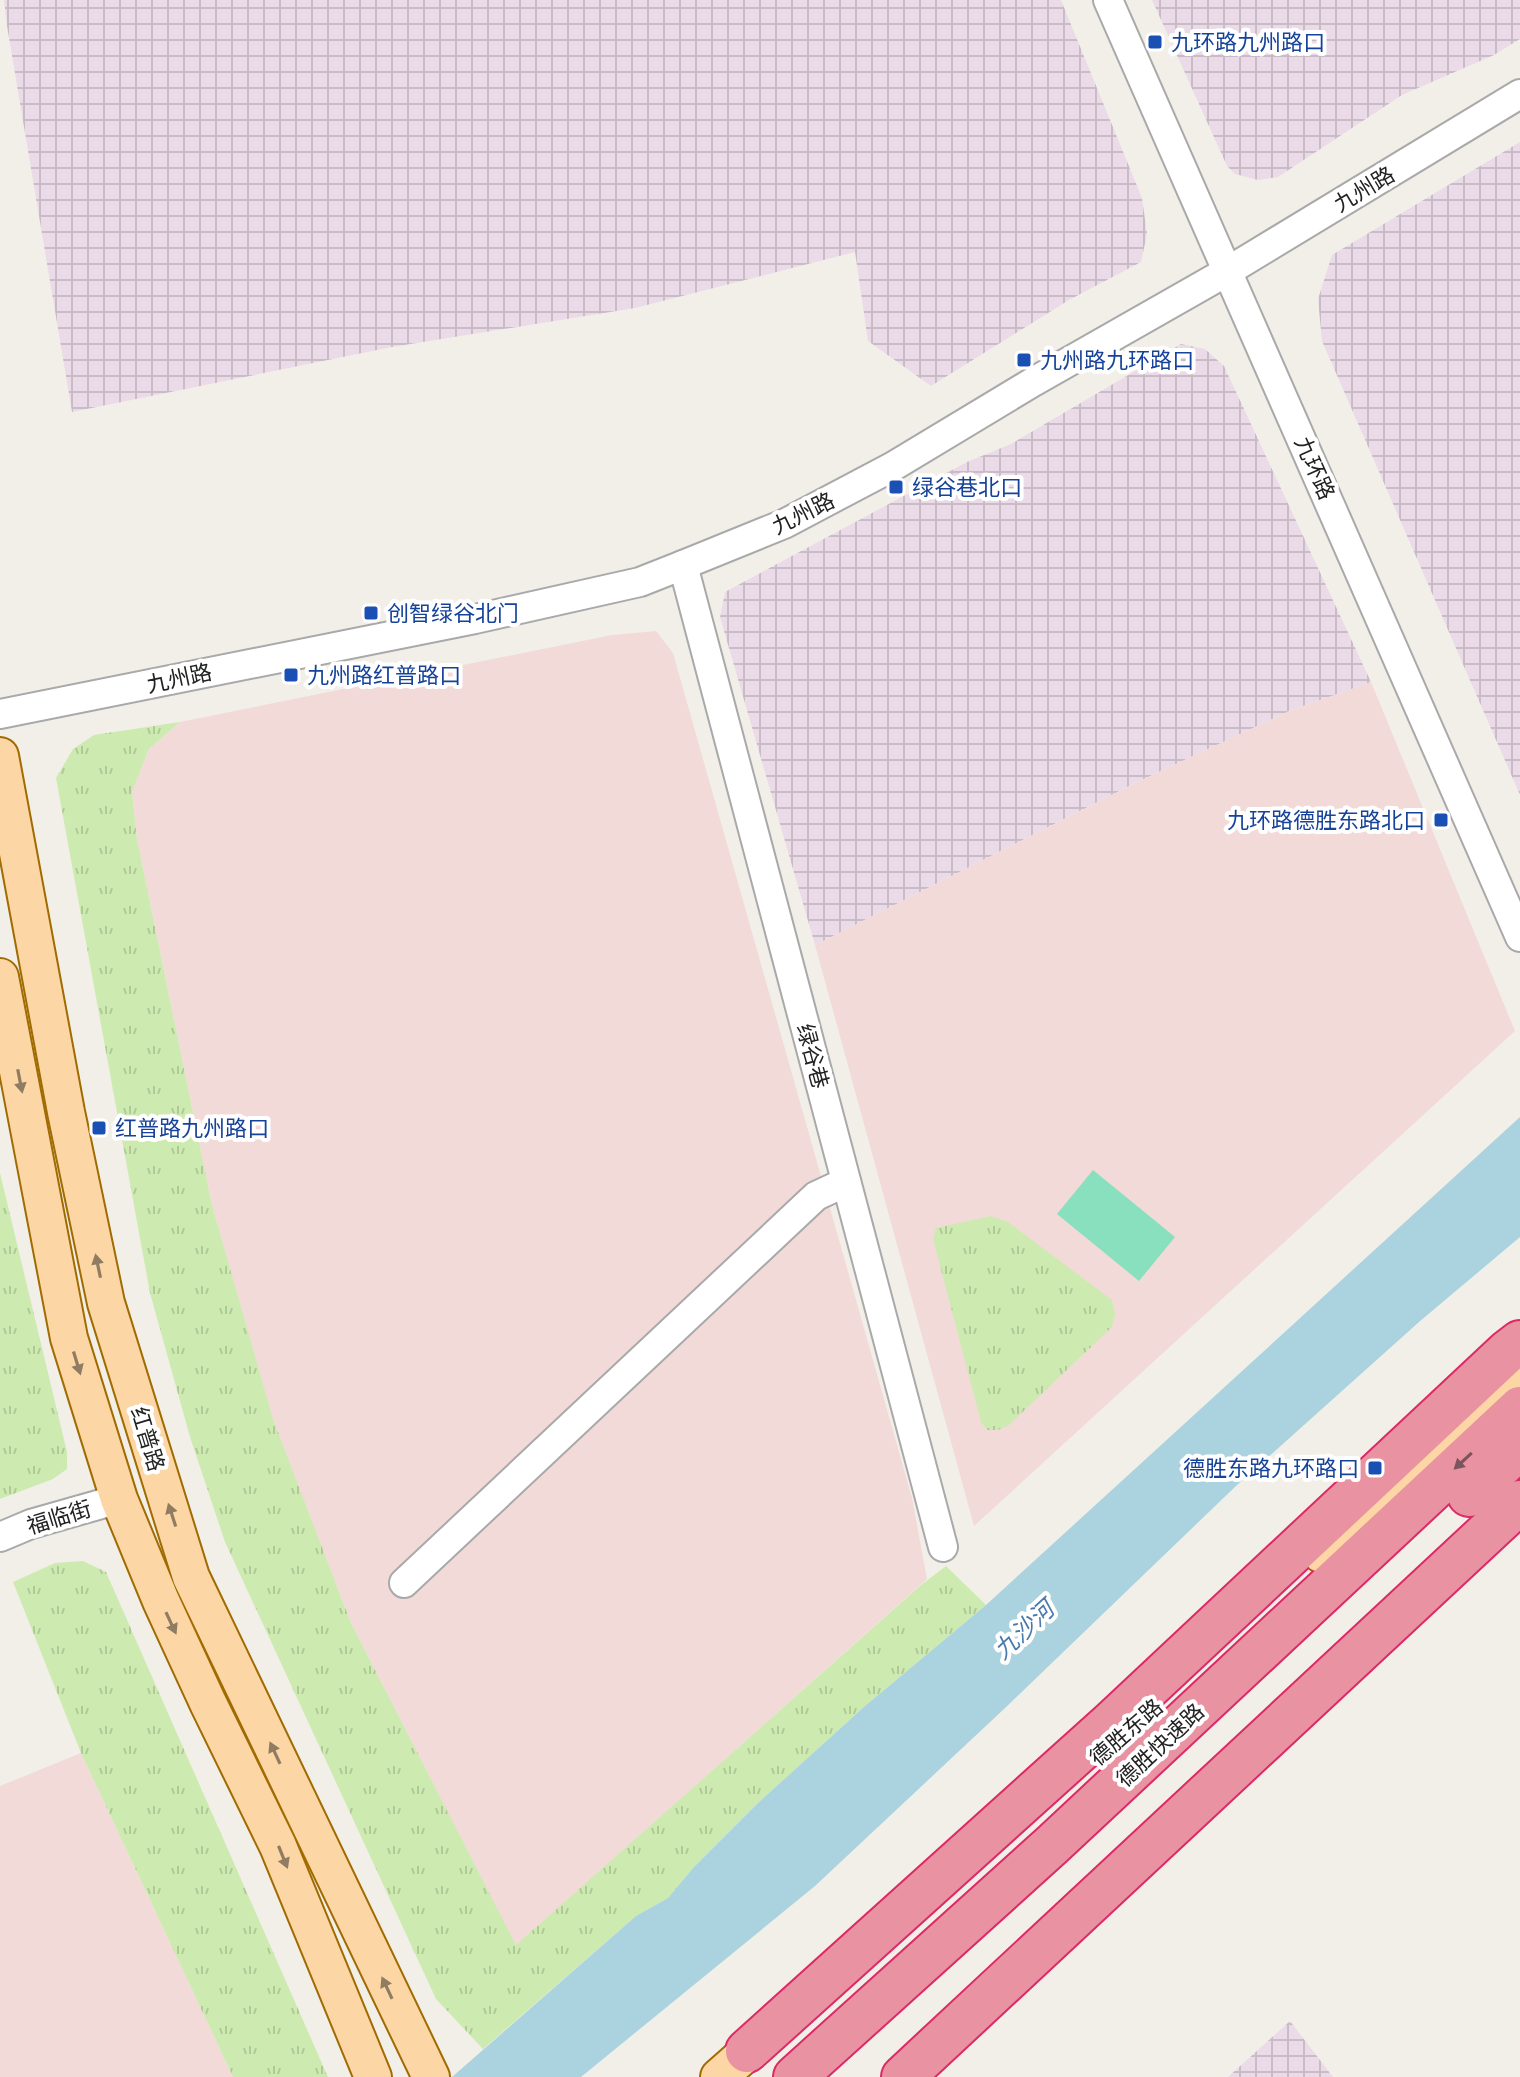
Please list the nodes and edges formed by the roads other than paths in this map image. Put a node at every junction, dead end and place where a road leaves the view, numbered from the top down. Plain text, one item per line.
1 (1108, 0) edge
2 (1520, 94) edge
3 (1228, 271) junction
4 (683, 565) junction
5 (0, 714) edge
6 (0, 756) edge
7 (1520, 937) edge
8 (0, 977) edge
9 (846, 1182) junction
10 (1520, 1342) edge
11 (1520, 1371) edge
12 (1520, 1408) edge
13 (1520, 1448) edge
14 (1520, 1484) edge
15 (119, 1499) junction
16 (1520, 1502) edge
17 (0, 1537) edge
18 (943, 1547) dead end
19 (404, 1583) dead end
20 (733, 2064) edge
21 (426, 2068) edge
22 (373, 2077) edge
23 (795, 2077) edge
24 (834, 2077) edge
25 (880, 2077) edge
26 (903, 2077) edge

1 - 3 street, 九环路
2 - 3 street, 九州路
3 - 4 street, 九州路
3 - 7 street, 九环路
4 - 5 street, 九州路
4 - 9 street, 绿谷巷
21 -> 6 main road, 红普路
8 -> 15 main road, 红普路
9 - 18 street, 绿谷巷
9 - 19 street
10 - 20 highway
11 - 20 main road, 德胜东路
12 -> 23 highway, 德胜快速路
13 - 24 highway, 德胜快速路
14 - 25 main road
15 - 17 street, 福临街
15 -> 22 main road, 红普路
16 - 26 highway

